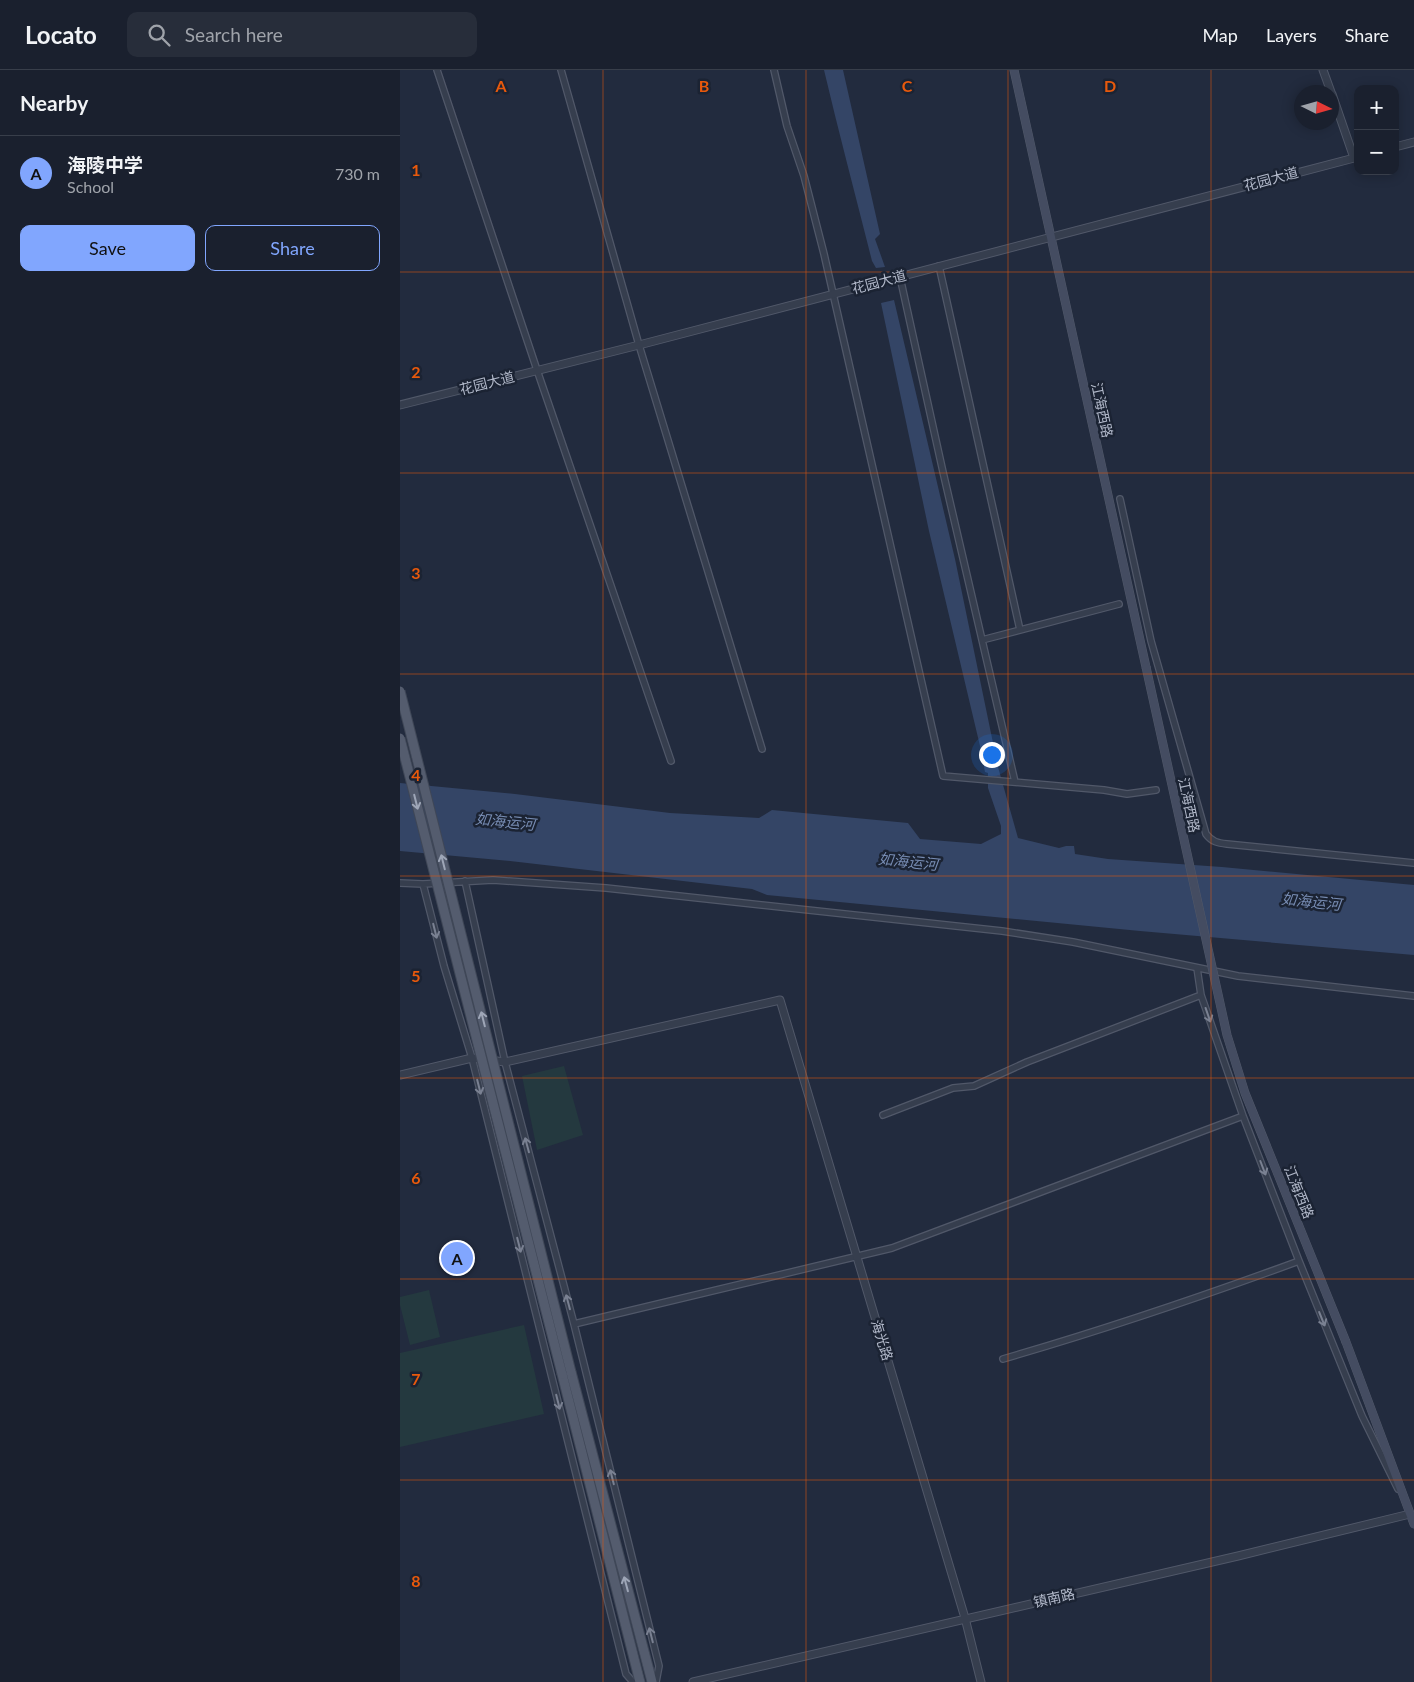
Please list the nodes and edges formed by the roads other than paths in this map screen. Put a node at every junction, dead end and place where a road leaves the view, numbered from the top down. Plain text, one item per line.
1 (437, 70) edge
2 (561, 70) edge
3 (774, 70) edge
4 (1014, 70) edge
5 (1323, 70) edge
6 (1328, 85) edge
7 (1339, 113) edge
8 (1414, 142) edge
9 (1399, 146) edge
10 (1354, 152) edge
11 (1354, 158) edge
12 (1051, 236) junction
13 (939, 266) junction
14 (900, 276) junction
15 (834, 294) junction
16 (639, 345) junction
17 (537, 370) junction
18 (400, 405) edge
19 (1120, 499) dead end
20 (1119, 604) dead end
21 (1020, 630) junction
22 (982, 640) junction
23 (400, 691) edge
24 (400, 738) edge
25 (762, 750) dead end
26 (671, 761) dead end
27 (1015, 782) junction
28 (1156, 790) dead end
29 (1414, 863) edge
30 (465, 881) junction
31 (400, 883) edge
32 (423, 884) junction
33 (1197, 968) junction
34 (1201, 995) junction
35 (1414, 996) edge
36 (472, 1058) junction
37 (505, 1062) junction
38 (400, 1075) edge
39 (883, 1115) dead end
40 (1243, 1116) junction
41 (857, 1258) junction
42 (1299, 1261) junction
43 (574, 1324) junction
44 (1003, 1359) dead end
45 (567, 1373) junction
46 (1412, 1513) edge
47 (1414, 1524) edge
48 (965, 1618) junction
49 (633, 1682) edge
50 (640, 1682) edge
51 (652, 1682) edge
52 (656, 1682) edge
53 (693, 1682) edge
54 (982, 1682) edge

1 - 17 street
2 - 16 street
3 - 15 street
4 - 12 main road, 江海西路
5 - 6 street
7 - 10 street
8 - 9 street
11 - 12 street, 花园大道
12 - 13 street, 花园大道
12 - 46 main road, 江海西路, bridge
13 - 14 street, 花园大道
13 - 21 street
14 - 15 street, 花园大道
14 - 22 street
15 - 16 street, 花园大道
15 - 27 street
16 - 17 street, 花园大道
16 - 25 street
17 - 18 street, 花园大道
17 - 26 street
19 - 29 street
20 - 21 street
21 - 22 street
22 - 27 street
45 -> 23 main road, bridge
24 -> 45 main road, bridge
27 - 28 street
30 - 32 street
30 - 33 street
30 - 37 street
31 - 32 street
32 -> 36 street
33 - 34 street
33 - 35 street
34 - 39 street
34 -> 40 street
36 - 37 street
36 - 38 street
36 -> 49 street
37 - 41 street, 海光路
43 -> 37 street
40 - 41 street
40 -> 42 street
41 - 43 street
41 - 48 street, 海光路
42 - 44 street
42 -> 46 street
52 -> 43 street
45 - 50 main road
51 -> 45 main road
46 - 47 main road, 江海西路
46 - 48 street, 镇南路
48 - 53 street, 镇南路
48 - 54 street, 海光路

